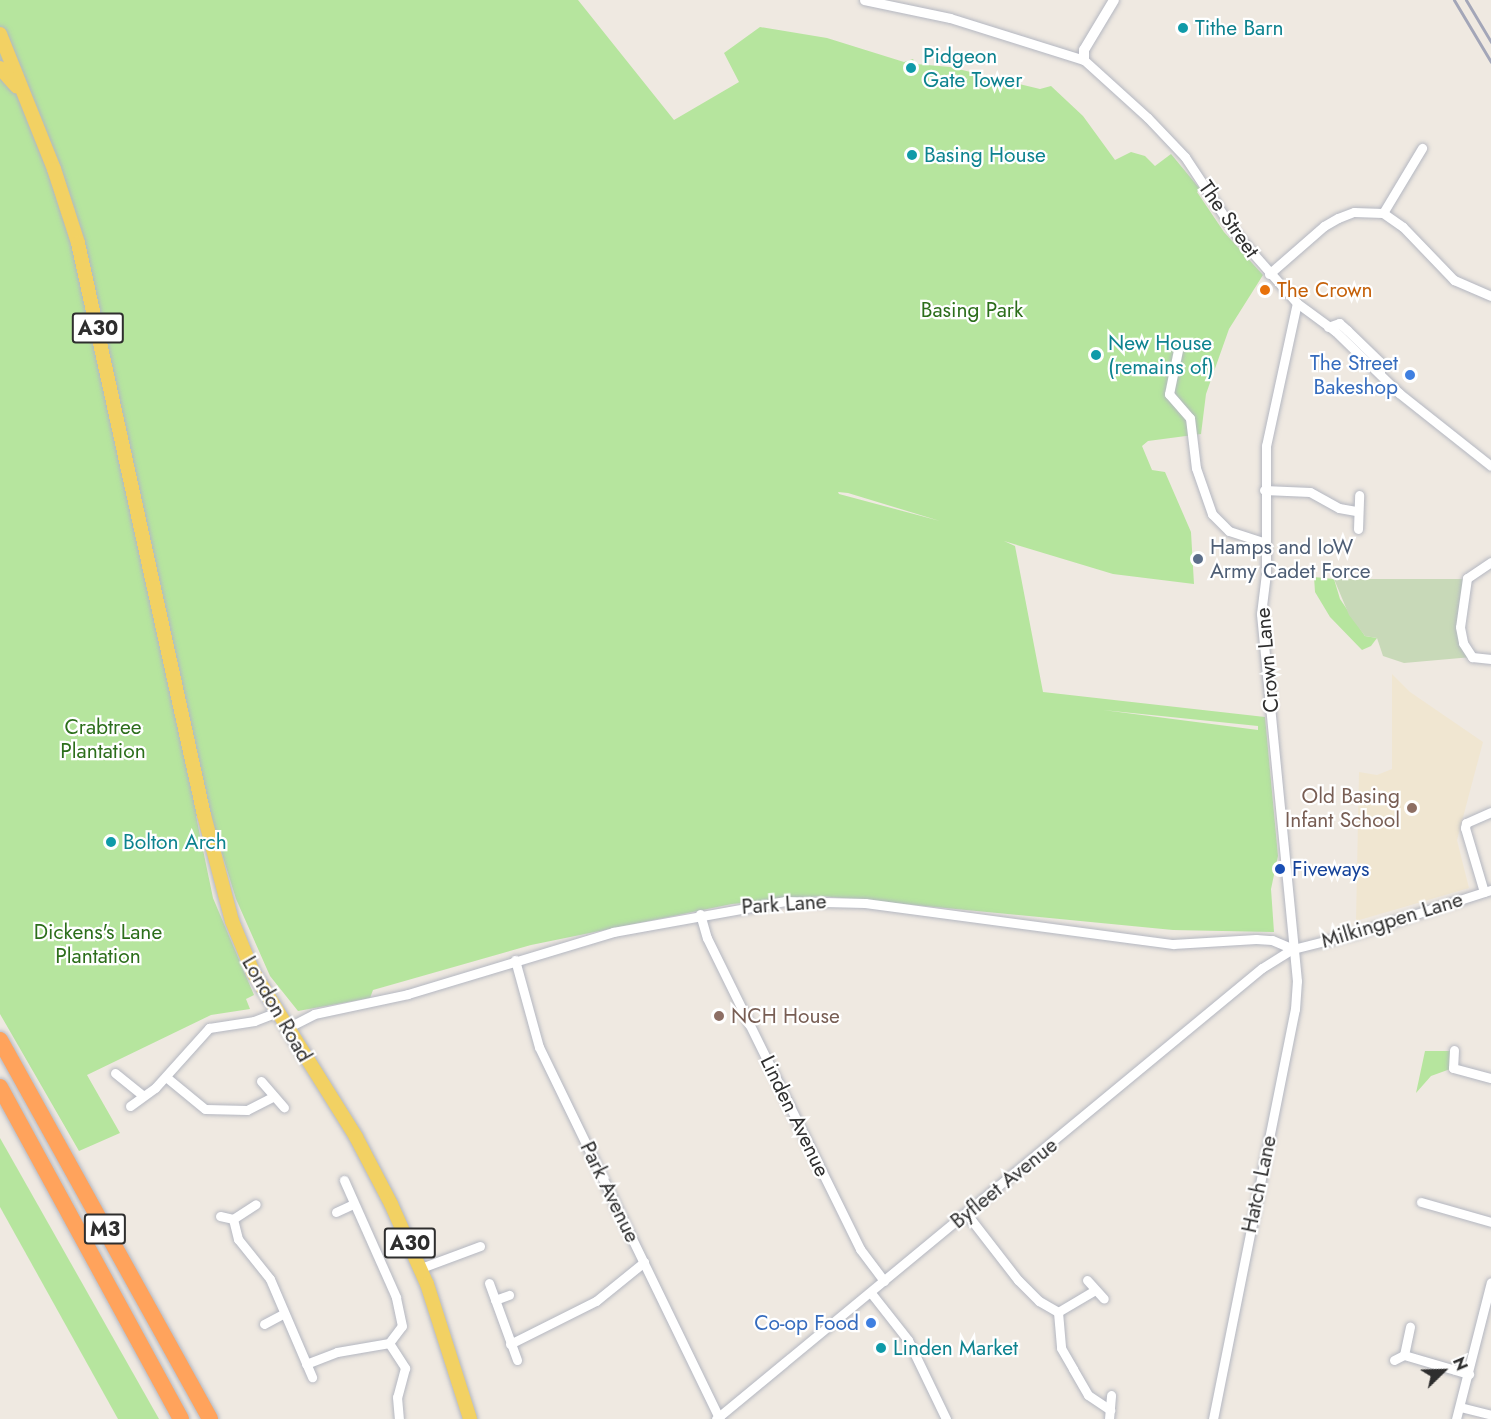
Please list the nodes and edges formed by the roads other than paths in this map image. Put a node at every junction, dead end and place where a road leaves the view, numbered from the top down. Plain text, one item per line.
1 (864, 0) edge
2 (1114, 0) edge
3 (0, 34) edge
4 (1084, 60) junction
5 (0, 68) edge
6 (20, 91) junction
7 (1422, 148) dead end
8 (1383, 213) junction
9 (1269, 274) junction
10 (1491, 296) edge
11 (1297, 303) junction
12 (1178, 350) dead end
13 (1491, 466) edge
14 (1264, 490) junction
15 (1359, 495) dead end
16 (1356, 511) junction
17 (1358, 529) dead end
18 (1265, 543) junction
19 (1491, 562) edge
20 (1491, 659) edge
21 (1491, 812) edge
22 (1488, 891) edge
23 (700, 914) junction
24 (1293, 949) junction
25 (515, 960) junction
26 (277, 1011) junction
27 (287, 1028) junction
28 (0, 1040) edge
29 (1454, 1050) dead end
30 (116, 1073) dead end
31 (166, 1077) junction
32 (1491, 1078) edge
33 (261, 1081) dead end
34 (0, 1087) edge
35 (142, 1095) junction
36 (272, 1097) junction
37 (130, 1106) dead end
38 (284, 1107) dead end
39 (344, 1180) dead end
40 (1421, 1202) dead end
41 (256, 1204) dead end
42 (353, 1204) junction
43 (336, 1212) dead end
44 (966, 1213) junction
45 (220, 1216) dead end
46 (233, 1219) junction
47 (1491, 1222) edge
48 (480, 1245) dead end
49 (644, 1262) junction
50 (421, 1268) junction
51 (1088, 1280) dead end
52 (884, 1281) junction
53 (1491, 1282) edge
54 (489, 1283) dead end
55 (1095, 1290) junction
56 (871, 1293) junction
57 (509, 1295) dead end
58 (1104, 1299) dead end
59 (495, 1300) junction
60 (1488, 1305) edge
61 (1058, 1312) junction
62 (284, 1314) junction
63 (264, 1324) dead end
64 (1410, 1327) dead end
65 (389, 1343) junction
66 (510, 1344) junction
67 (1404, 1355) junction
68 (517, 1360) dead end
69 (1394, 1360) dead end
70 (306, 1364) junction
71 (1469, 1374) junction
72 (312, 1377) dead end
73 (1111, 1395) dead end
74 (1460, 1407) junction
75 (1491, 1414) edge
76 (1109, 1415) edge
77 (718, 1418) edge
78 (181, 1419) edge
79 (210, 1419) edge
80 (399, 1419) edge
81 (470, 1419) edge
82 (946, 1419) edge
83 (1213, 1419) edge
84 (1456, 1419) edge

1 - 4 street
2 - 4 street
3 - 6 main road, A30
4 - 9 street, The Street
5 - 6 main road, A30
6 - 26 main road, London Road / A30
7 - 8 street
8 - 9 street
8 - 10 street
9 - 11 street, The Street
11 - 13 street, The Street
11 - 14 street, Crown Lane
12 - 18 street
14 - 16 street
14 - 18 street, Crown Lane
15 - 16 street
16 - 17 street
18 - 24 street, Crown Lane
19 - 20 street
21 - 22 street
22 - 24 street, Milkingpen Lane
23 - 24 street, Park Lane
23 - 25 street, Park Lane
23 - 52 street, Linden Avenue
24 - 44 street, Byfleet Avenue
24 - 83 street, Hatch Lane
25 - 27 street, Park Lane
25 - 49 street, Park Avenue
26 - 27 main road, London Road / A30
26 - 31 street
27 - 50 main road, London Road / A30
28 - 79 highway, M3
29 - 32 street
30 - 35 street
31 - 35 street
31 - 36 street
33 - 36 street
34 - 78 highway, M3
35 - 37 street
36 - 38 street
39 - 42 street
40 - 47 street
41 - 46 street
42 - 43 street
42 - 65 street
44 - 52 street, Byfleet Avenue
44 - 61 street
45 - 46 street
46 - 62 street
48 - 50 street
49 - 66 street
49 - 77 street, Park Avenue
50 - 81 main road, London Road / A30
51 - 55 street
52 - 56 street, Byfleet Avenue
53 - 60 street
54 - 59 street
55 - 58 street
55 - 61 street
56 - 77 street, Byfleet Avenue
56 - 82 street
57 - 59 street
59 - 66 street
60 - 71 street
61 - 76 street
62 - 63 street
62 - 70 street
64 - 67 street
65 - 70 street
65 - 80 street
66 - 68 street
67 - 69 street
67 - 71 street
70 - 72 street
71 - 74 street
73 - 76 street
74 - 75 street
74 - 84 street

